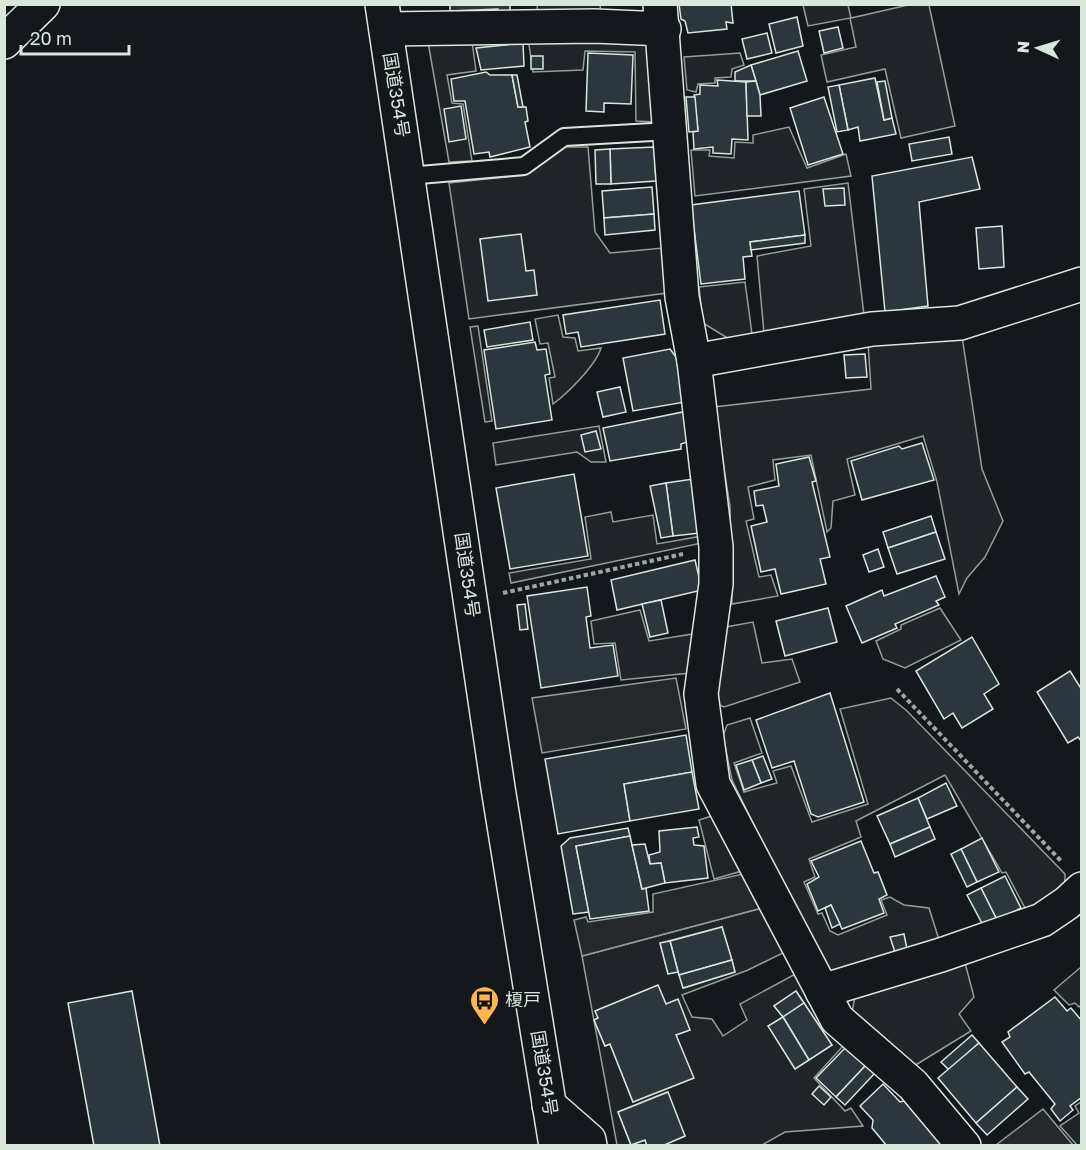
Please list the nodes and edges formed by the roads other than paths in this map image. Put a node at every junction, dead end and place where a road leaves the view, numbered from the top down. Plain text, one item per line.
1 (43, 4) edge
2 (384, 17) edge
3 (662, 17) edge
4 (4, 42) edge
5 (670, 131) junction
6 (408, 176) junction
7 (1082, 284) edge
8 (694, 361) junction
9 (1073, 877) edge
10 (822, 991) junction
11 (549, 1105) junction
12 (538, 1146) edge
13 (556, 1146) edge
14 (590, 1146) edge
15 (964, 1146) edge

1 - 4 main road
2 - 3 main road
2 - 6 main road, 国道354号
3 - 5 main road
5 - 6 lane
5 - 8 main road
6 - 11 main road, 国道354号
7 - 8 main road
8 - 10 main road
9 - 10 main road
10 - 15 main road
11 - 12 main road
11 - 13 main road, 国道354号
11 - 14 main road

